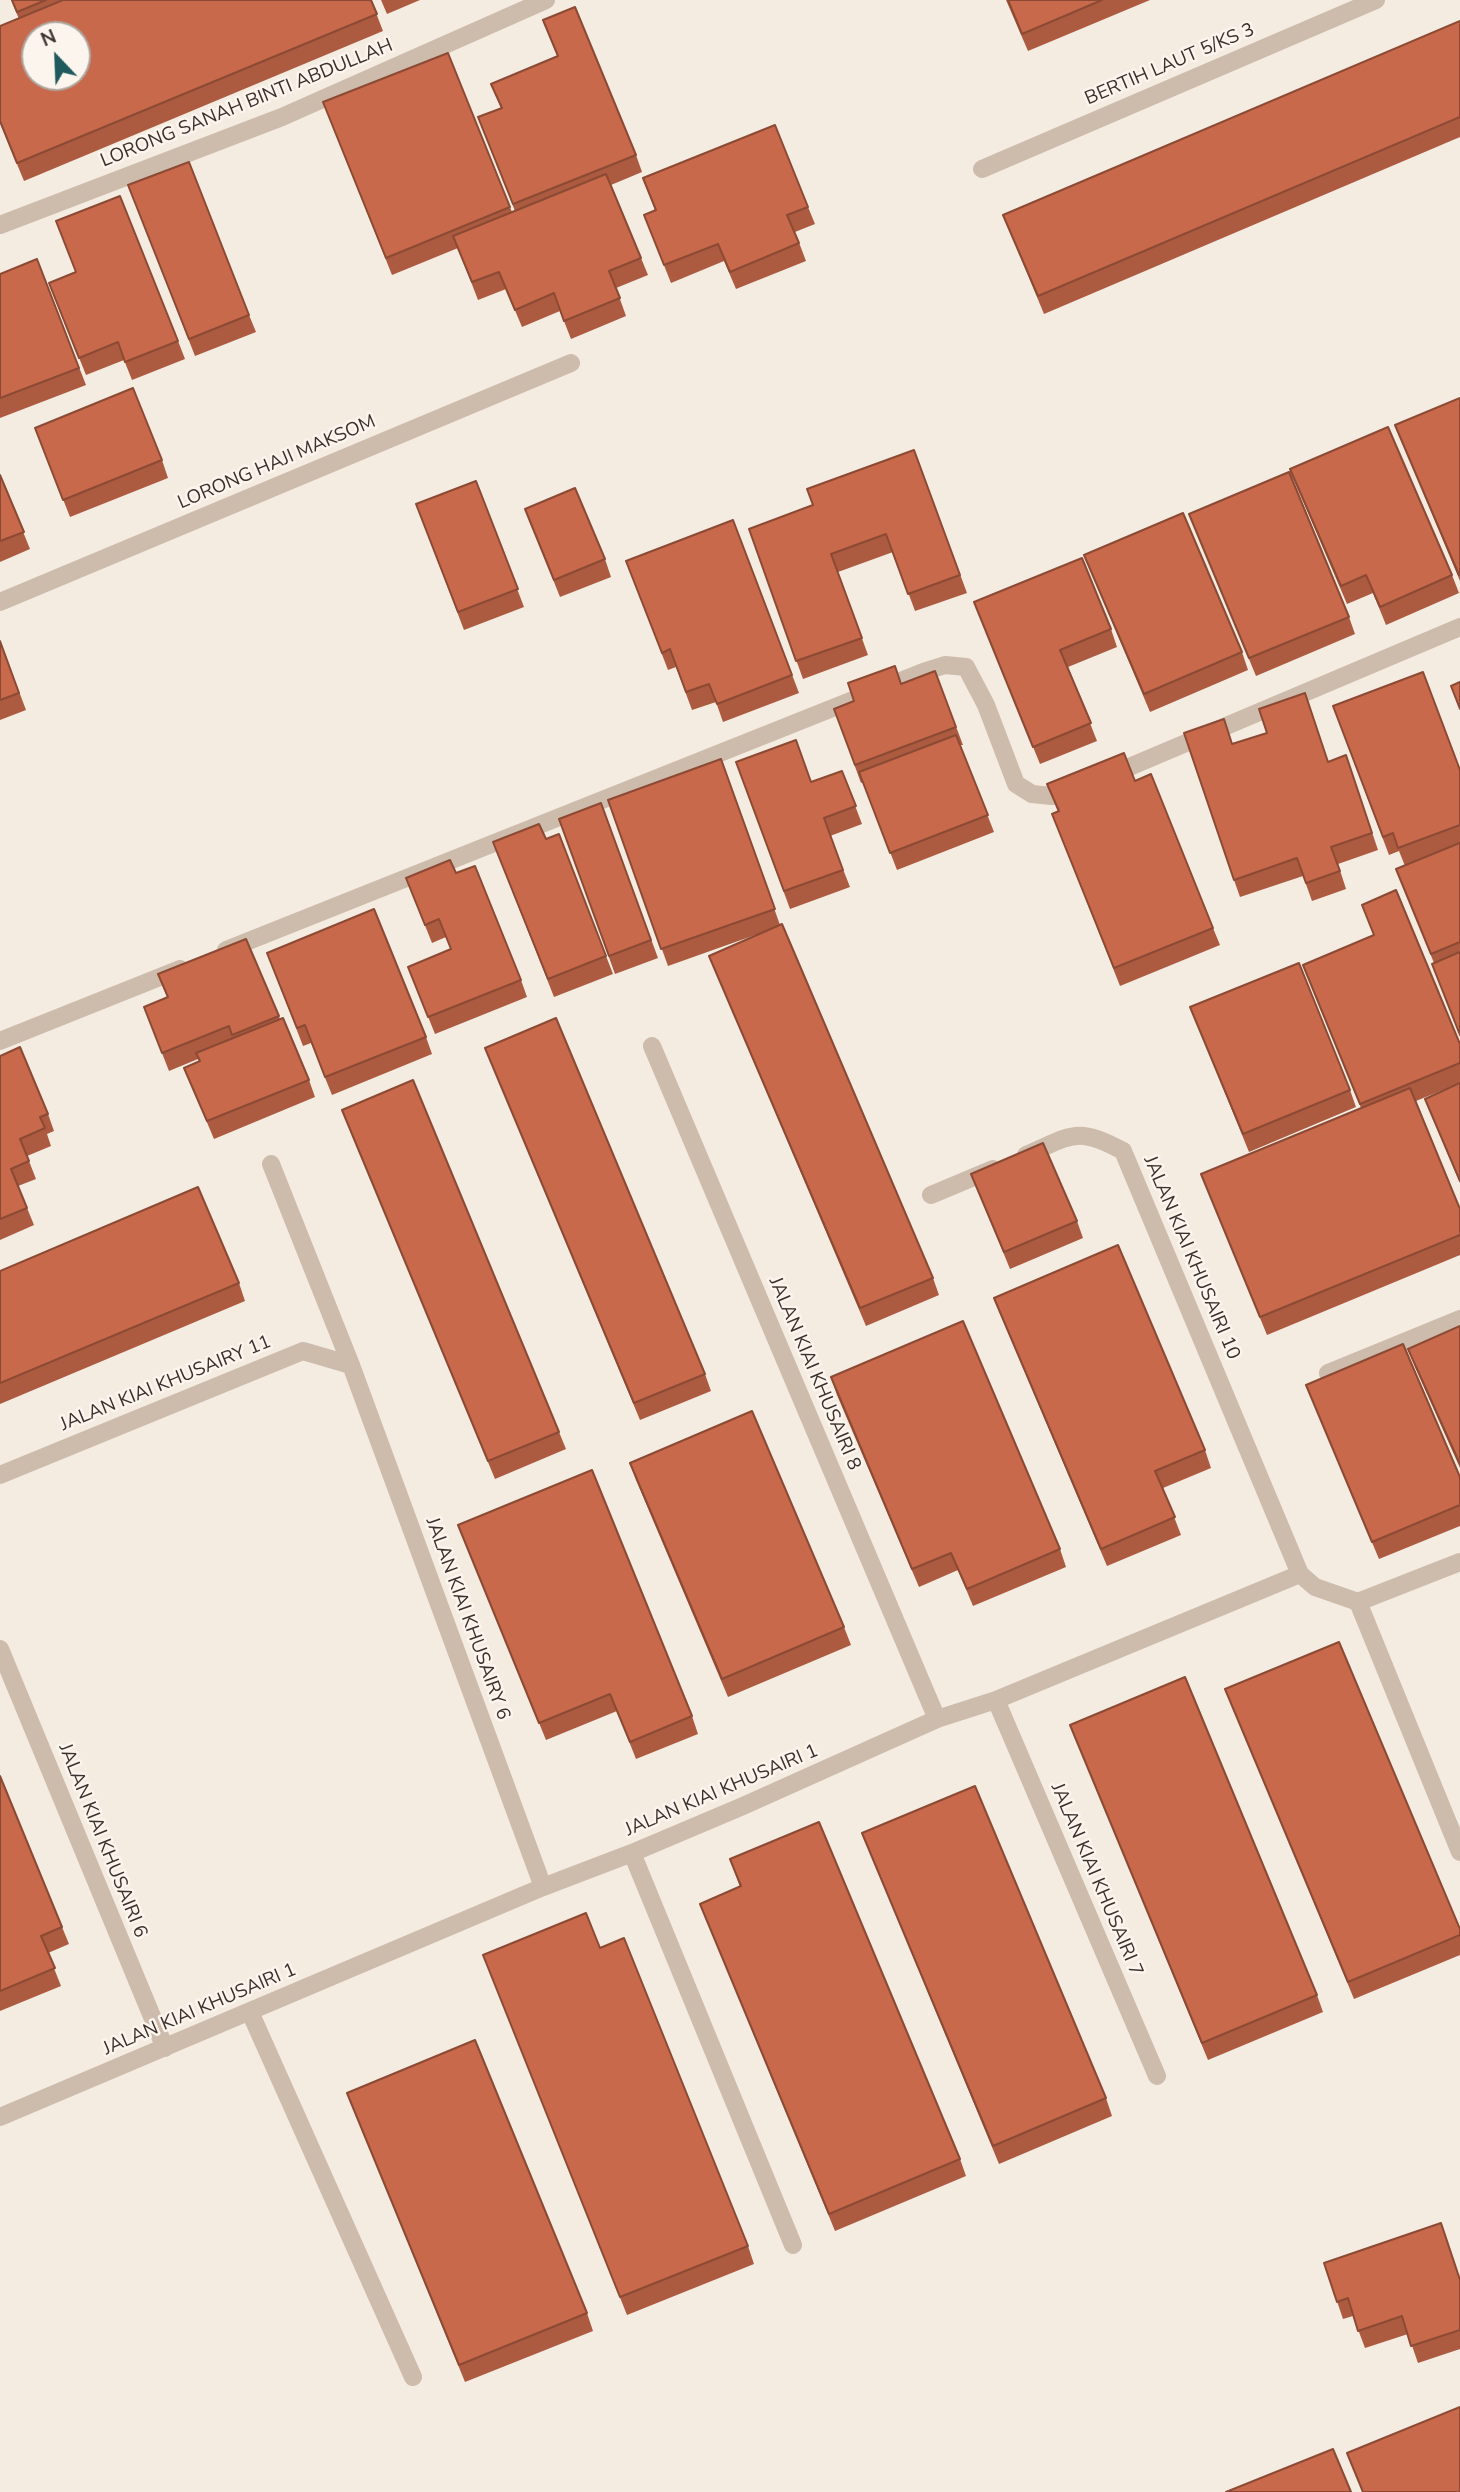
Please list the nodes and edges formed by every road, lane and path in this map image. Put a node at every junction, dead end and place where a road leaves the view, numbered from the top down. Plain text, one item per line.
1 (546, 0) edge
2 (1376, 0) edge
3 (982, 169) dead end
4 (0, 225) edge
5 (571, 363) dead end
6 (0, 602) edge
7 (1460, 627) edge
8 (0, 1041) edge
9 (652, 1046) dead end
10 (271, 1164) dead end
11 (931, 1195) dead end
12 (1460, 1319) edge
13 (351, 1365) junction
14 (1328, 1373) edge
15 (0, 1475) edge
16 (1460, 1562) edge
17 (1300, 1574) junction
18 (1359, 1602) junction
19 (0, 1650) edge
20 (996, 1700) junction
21 (937, 1719) junction
22 (1460, 1852) edge
23 (632, 1853) junction
24 (543, 1887) junction
25 (250, 2012) junction
26 (164, 2048) junction
27 (1157, 2076) dead end
28 (0, 2117) edge
29 (793, 2245) dead end
30 (413, 2377) dead end

1 - 4 street, LORONG SANAH BINTI ABDULLAH
2 - 3 street, BERTIH LAUT 5/KS 3
5 - 6 street, LORONG HAJI MAKSOM
7 - 8 street
9 - 21 street, JALAN KIAI KHUSAIRI 8
10 - 13 street
11 - 17 street, JALAN KIAI KHUSAIRI 10
12 - 14 street
13 - 15 street, JALAN KIAI KHUSAIRY 11
13 - 24 street, JALAN KIAI KHUSAIRY 6
16 - 18 street
17 - 18 street
17 - 20 street, JALAN KIAI KHUSAIRI 1
18 - 22 street
19 - 26 street, JALAN KIAI KHUSAIRI 6
20 - 21 street, JALAN KIAI KHUSAIRI 1
20 - 27 street, JALAN KIAI KHUSAIRI 7
21 - 23 street, JALAN KIAI KHUSAIRI 1
23 - 24 street, JALAN KIAI KHUSAIRI 1
23 - 29 street
24 - 25 street, JALAN KIAI KHUSAIRI 1
25 - 26 street, JALAN KIAI KHUSAIRI 1
25 - 30 street
26 - 28 street, JALAN KIAI KHUSAIRI 1

